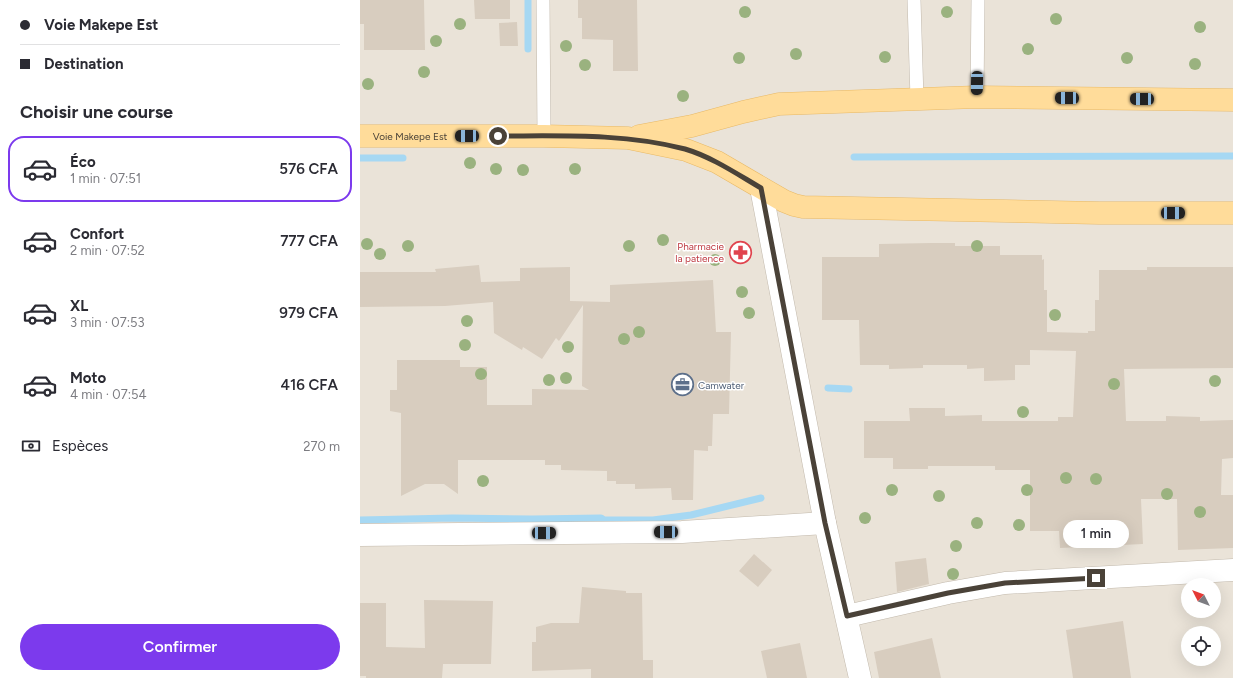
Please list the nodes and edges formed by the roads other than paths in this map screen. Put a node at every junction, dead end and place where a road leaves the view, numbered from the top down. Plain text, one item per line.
1 (543, 0) edge
2 (914, 0) edge
3 (978, 0) edge
4 (977, 97) junction
5 (917, 99) junction
6 (1233, 100) edge
7 (360, 136) edge
8 (544, 136) junction
9 (628, 138) junction
10 (761, 188) junction
11 (1233, 214) edge
12 (825, 523) junction
13 (360, 535) edge
14 (1233, 570) edge
15 (847, 616) junction
16 (860, 678) edge

1 - 8 lane
2 - 5 lane
3 - 4 lane
4 - 5 main road
4 - 6 main road
5 - 9 main road
7 - 8 main road, Voie Makepe Est
8 - 9 main road, Voie Makepe Est
9 - 10 main road
10 - 11 main road
10 - 12 street
12 - 13 street
12 - 15 street
14 - 15 street
15 - 16 street

